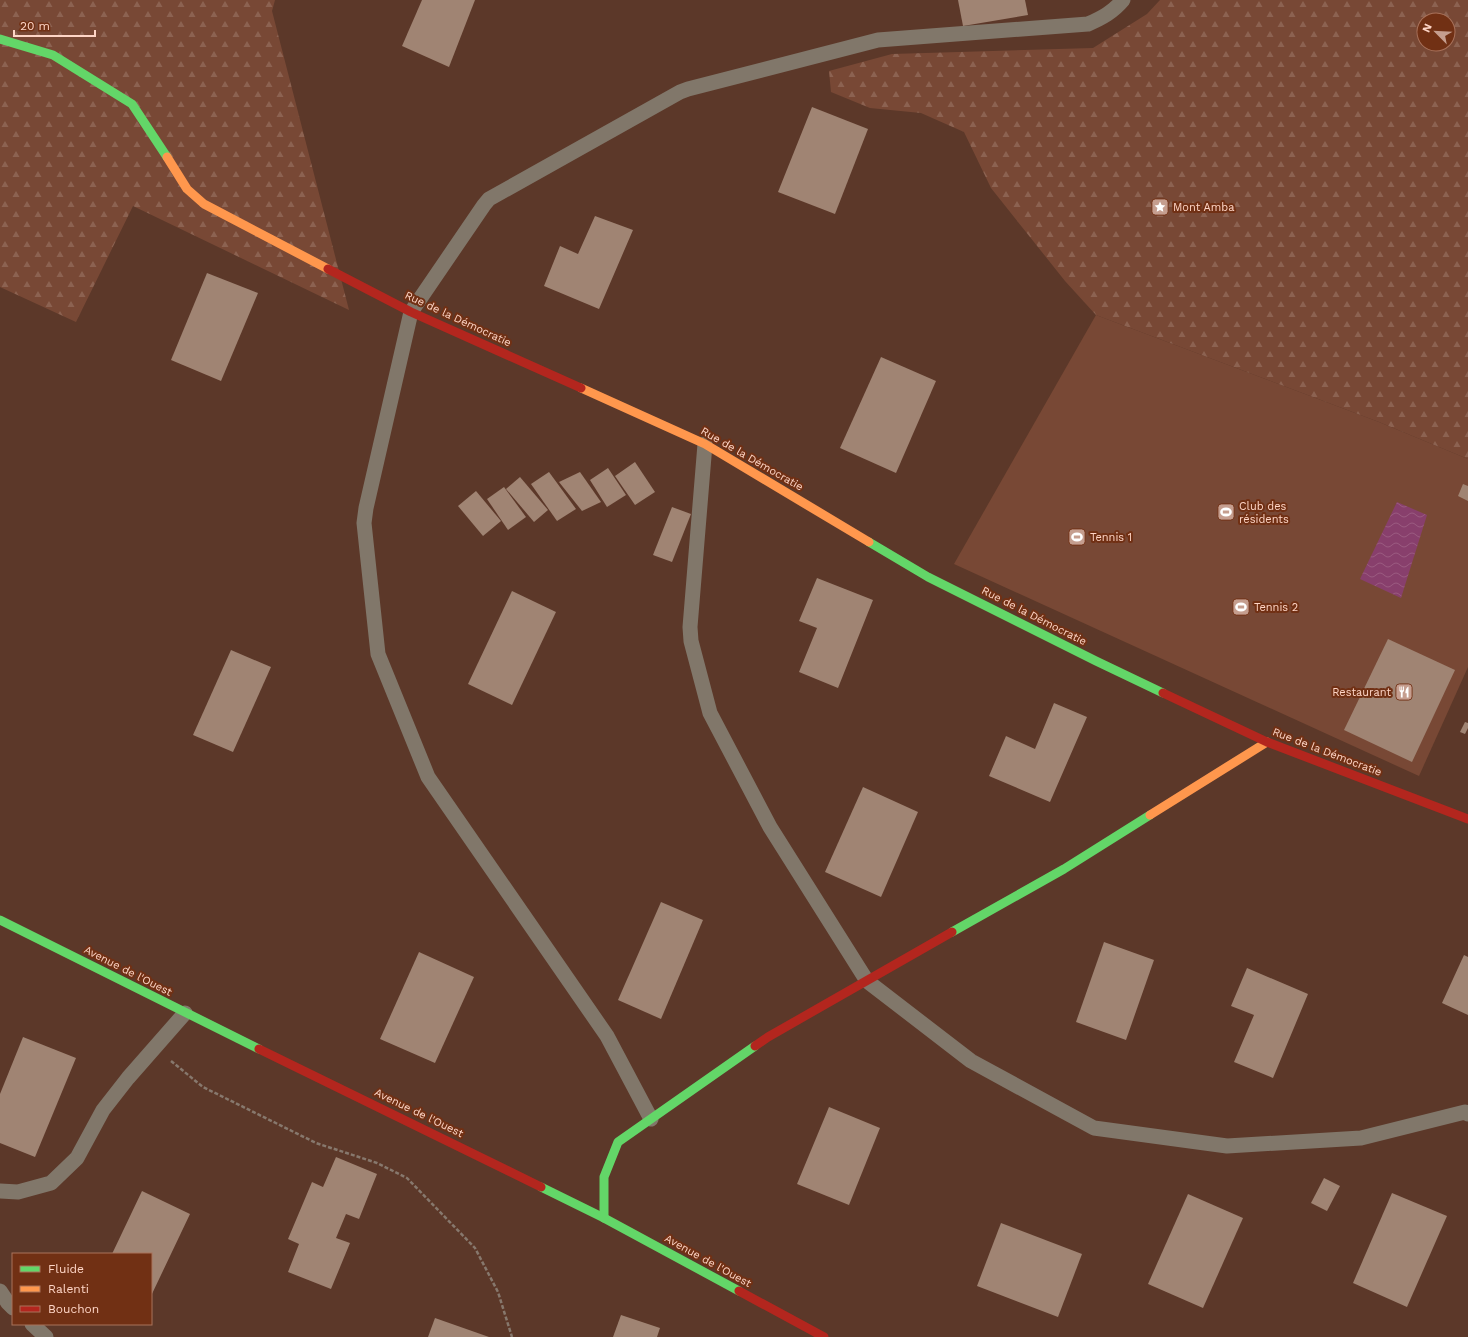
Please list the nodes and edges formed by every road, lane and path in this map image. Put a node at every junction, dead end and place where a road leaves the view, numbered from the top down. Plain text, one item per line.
1 (1123, 0) edge
2 (0, 39) edge
3 (411, 312) junction
4 (706, 444) junction
5 (1267, 742) junction
6 (1468, 819) edge
7 (0, 920) edge
8 (867, 981) junction
9 (184, 1013) junction
10 (155, 1048) junction
11 (1468, 1114) edge
12 (651, 1119) junction
13 (0, 1191) edge
14 (604, 1218) junction
15 (0, 1291) edge
16 (12, 1307) edge
17 (33, 1325) edge
18 (818, 1336) edge
19 (46, 1337) edge
20 (512, 1337) edge

1 - 3 lane
2 - 3 street, Rue de la Démocratie
3 - 4 street, Rue de la Démocratie
3 - 12 lane
4 - 5 street, Rue de la Démocratie
4 - 8 lane
5 - 6 street, Rue de la Démocratie
5 - 8 street
7 - 9 street, Avenue de l'Ouest
8 - 11 lane
8 - 12 street
9 - 10 lane
9 - 14 street, Avenue de l'Ouest
10 - 13 lane
10 - 20 path
12 - 14 street
14 - 18 street, Avenue de l'Ouest
15 - 16 lane
17 - 19 lane

